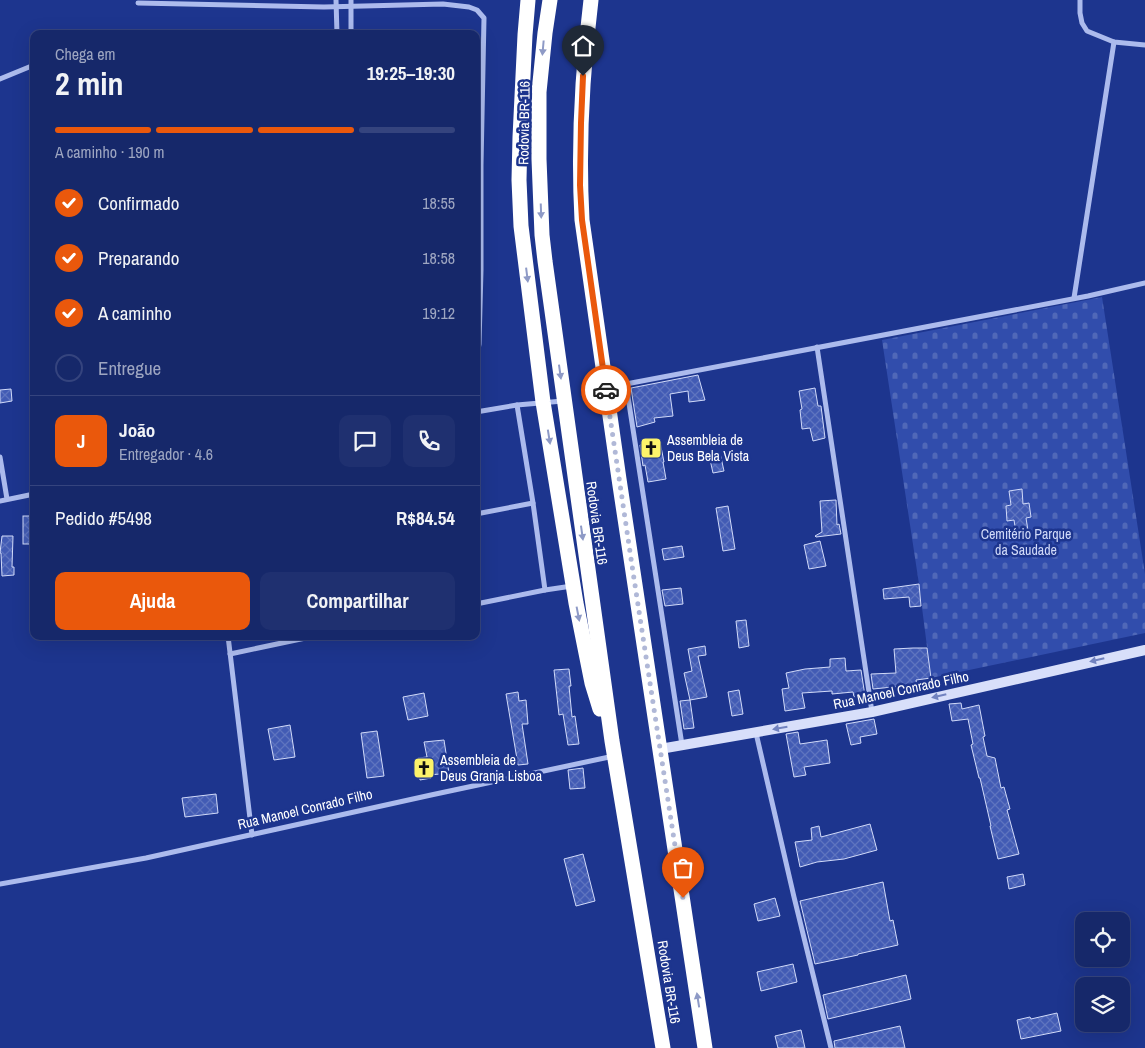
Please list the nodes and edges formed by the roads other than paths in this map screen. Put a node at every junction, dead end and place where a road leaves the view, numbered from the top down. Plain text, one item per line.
1 (336, 0) edge
2 (528, 0) edge
3 (550, 0) edge
4 (591, 0) edge
5 (1080, 0) edge
6 (138, 3) dead end
7 (351, 3) edge
8 (336, 7) junction
9 (336, 30) edge
10 (351, 30) edge
11 (1114, 42) junction
12 (1145, 45) edge
13 (483, 66) joint
14 (30, 67) edge
15 (0, 79) edge
16 (480, 140) edge
17 (1145, 283) edge
18 (1074, 298) junction
19 (817, 347) junction
20 (605, 381) junction
21 (626, 384) junction
22 (564, 400) junction
23 (543, 402) junction
24 (517, 405) junction
25 (480, 411) edge
26 (0, 457) edge
27 (30, 495) edge
28 (7, 499) junction
29 (0, 501) edge
30 (533, 503) junction
31 (480, 513) edge
32 (573, 586) junction
33 (545, 590) junction
34 (480, 603) edge
35 (228, 640) edge
36 (296, 640) edge
37 (1145, 650) edge
38 (230, 654) junction
39 (872, 712) junction
40 (756, 732) junction
41 (682, 745) junction
42 (613, 749) junction
43 (660, 749) junction
44 (252, 835) junction
45 (0, 884) edge
46 (663, 1048) edge
47 (705, 1048) edge
48 (832, 1048) edge

1 - 8 street
2 -> 23 highway
3 -> 22 highway, Rodovia BR-116
4 - 20 highway, Rodovia BR-116
5 - 11 street
6 - 8 street
7 - 8 street
7 - 10 street
7 - 13 street
8 - 9 street
11 - 12 street
11 - 18 street
13 - 16 street
14 - 15 street
17 - 18 street
18 - 19 street
19 - 21 street
19 - 39 street
20 - 21 street
20 - 43 highway, Rodovia BR-116
21 - 41 street
22 - 23 street
22 -> 42 highway, Rodovia BR-116
23 - 24 street
23 -> 32 highway
24 - 25 street
24 - 30 street
26 - 28 street
27 - 28 street
28 - 29 street
30 - 31 street
30 - 33 street
32 - 33 street
32 -> 42 highway
33 - 34 street
35 - 38 street
36 - 38 street
37 -> 39 street, Rua Manoel Conrado Filho
38 - 44 street
39 -> 40 street, Rua Manoel Conrado Filho
40 - 41 street, Rua Manoel Conrado Filho
40 - 48 street
41 - 43 street, Rua Manoel Conrado Filho
42 - 44 street, Rua Manoel Conrado Filho
42 - 46 highway, Rodovia BR-116
47 -> 43 highway, Rodovia BR-116
44 - 45 street, Rua Manoel Conrado Filho

